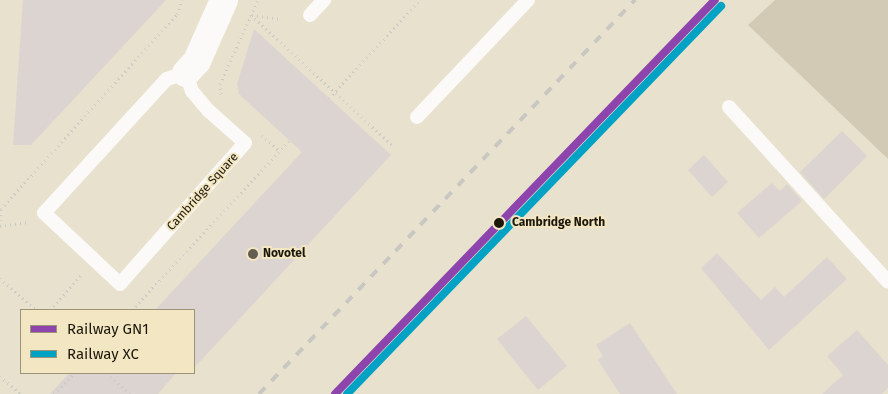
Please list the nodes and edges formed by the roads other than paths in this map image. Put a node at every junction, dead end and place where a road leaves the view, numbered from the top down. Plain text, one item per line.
1 (224, 0) edge
2 (324, 0) edge
3 (528, 0) edge
4 (310, 15) dead end
5 (186, 73) junction
6 (729, 106) dead end
7 (418, 117) dead end
8 (888, 282) edge

1 - 5 street
2 - 4 lane
3 - 7 lane
5 - 5 lane, Cambridge Square
6 - 8 lane

